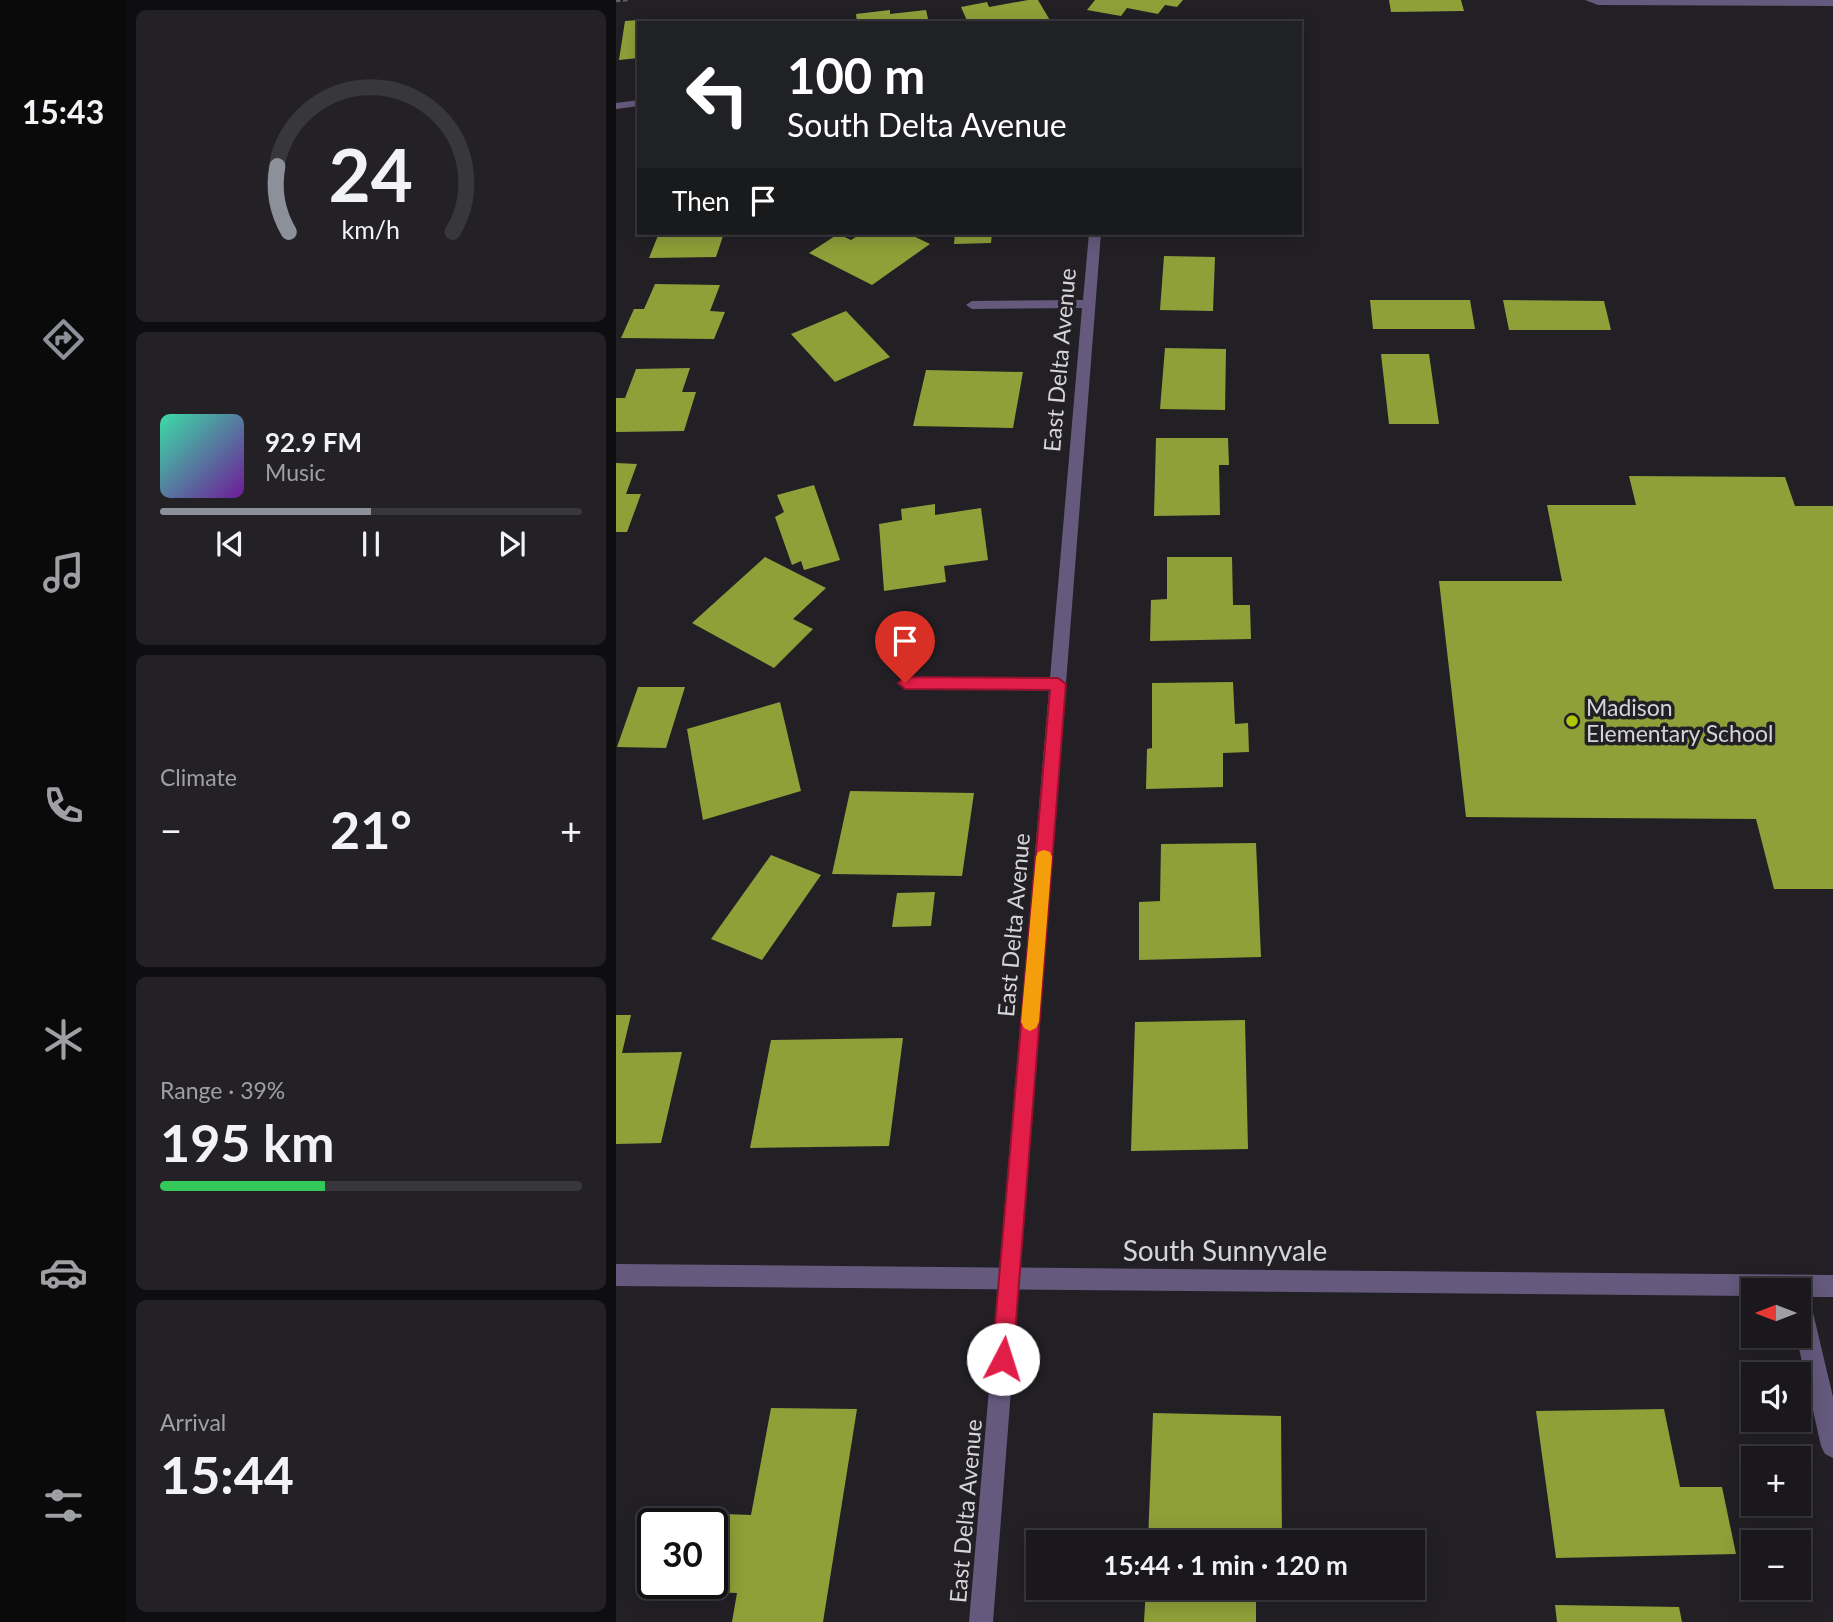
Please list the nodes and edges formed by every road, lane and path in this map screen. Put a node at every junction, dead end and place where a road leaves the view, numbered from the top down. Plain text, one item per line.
1 (629, 0) edge
2 (1590, 0) edge
3 (616, 1) edge
4 (1833, 3) edge
5 (637, 103) edge
6 (616, 106) edge
7 (1095, 235) edge
8 (1088, 304) junction
9 (972, 305) dead end
10 (905, 683) dead end
11 (1058, 684) junction
12 (616, 1275) edge
13 (1009, 1279) junction
14 (1833, 1286) edge
15 (1811, 1290) edge
16 (1741, 1291) edge
17 (1810, 1348) edge
18 (1833, 1446) edge
19 (981, 1622) edge

1 - 3 path
2 - 4 street
5 - 6 street
7 - 8 street, East Delta Avenue
8 - 9 street
8 - 11 street, East Delta Avenue
10 - 11 street
11 - 13 street, East Delta Avenue
12 - 13 street, South Sunnyvale
13 - 16 street, South Sunnyvale
13 - 19 street, East Delta Avenue
14 - 15 street, South Sunnyvale
17 - 18 street

